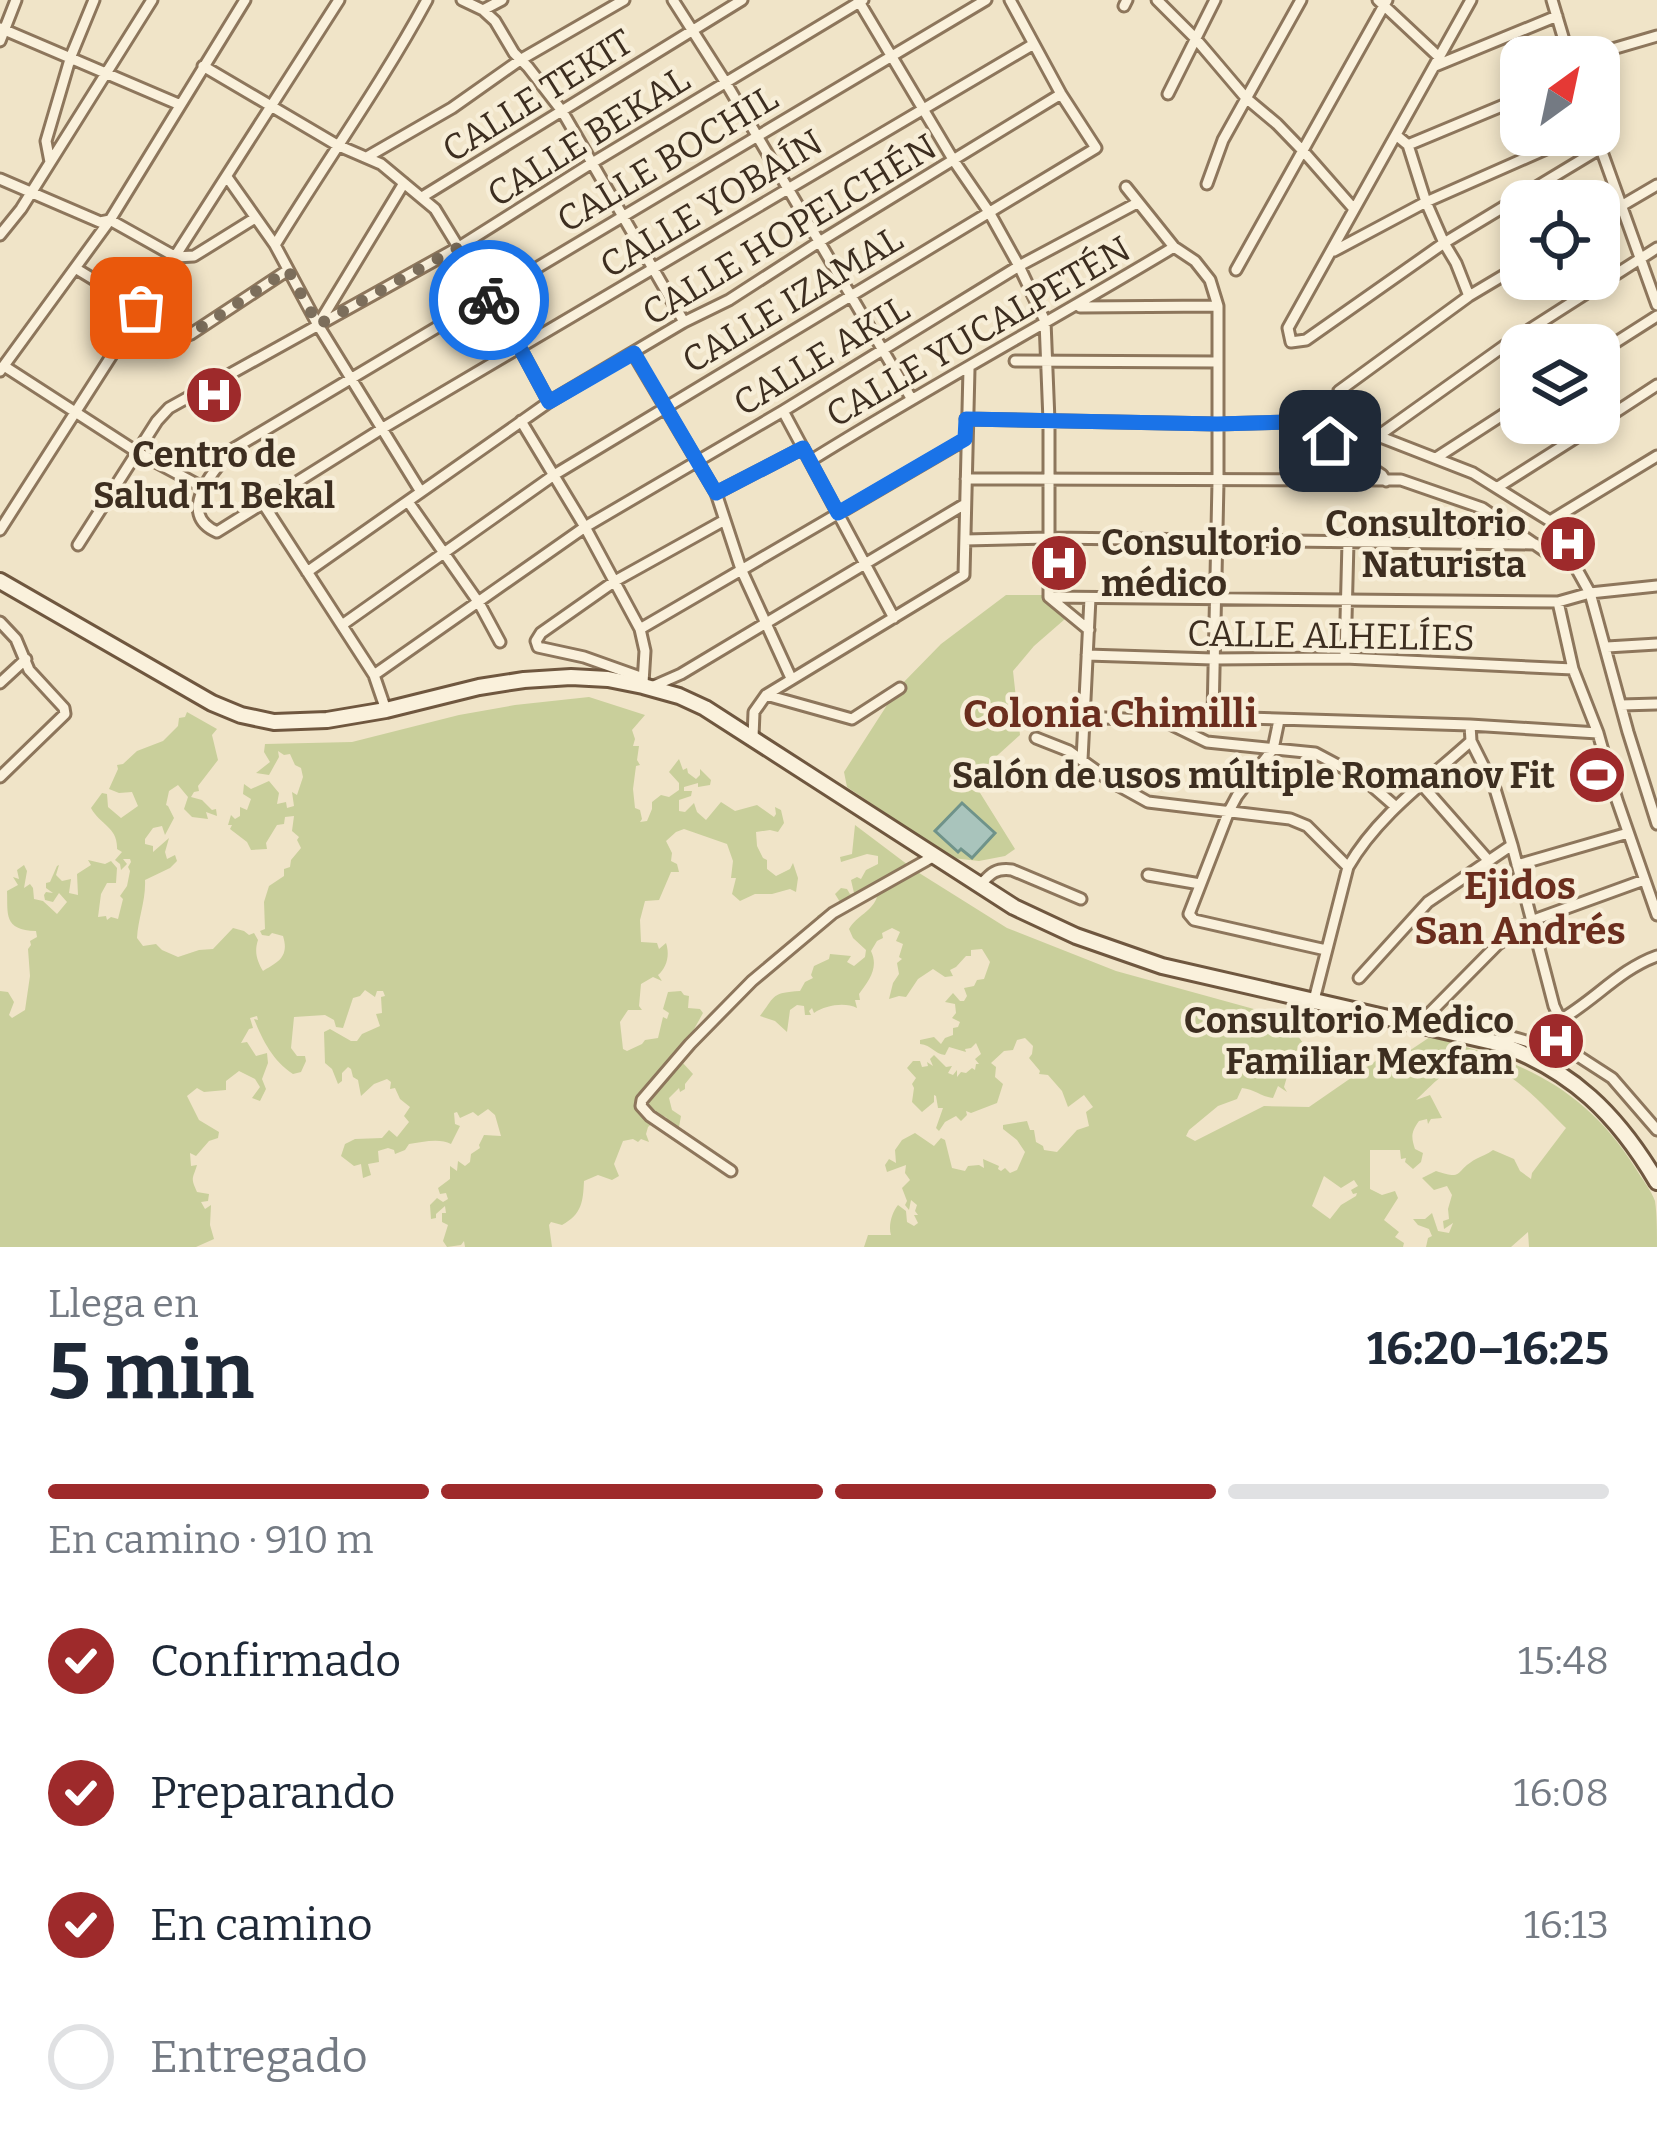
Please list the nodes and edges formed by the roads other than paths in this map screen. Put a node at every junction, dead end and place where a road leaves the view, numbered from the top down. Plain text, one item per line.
1 (16, 0) edge
2 (94, 0) edge
3 (152, 0) edge
4 (245, 0) edge
5 (339, 0) edge
6 (427, 0) edge
7 (462, 0) edge
8 (502, 0) edge
9 (624, 0) edge
10 (674, 0) edge
11 (742, 0) edge
12 (986, 0) edge
13 (1010, 0) edge
14 (1157, 0) edge
15 (1216, 0) edge
16 (1300, 0) edge
17 (1471, 0) edge
18 (1552, 0) edge
19 (860, 1) edge
20 (1383, 2) edge
21 (483, 10) junction
22 (1557, 16) junction
23 (692, 31) junction
24 (2, 33) edge
25 (1563, 36) edge
26 (1657, 36) edge
27 (1195, 38) junction
28 (1032, 45) junction
29 (1620, 47) edge
30 (71, 56) junction
31 (891, 57) junction
32 (520, 60) junction
33 (1437, 62) junction
34 (203, 66) junction
35 (106, 71) junction
36 (726, 83) junction
37 (1061, 94) junction
38 (1168, 94) dead end
39 (1246, 98) junction
40 (178, 104) junction
41 (272, 105) junction
42 (1500, 107) edge
43 (922, 108) junction
44 (562, 111) junction
45 (1396, 135) junction
46 (756, 136) junction
47 (337, 145) junction
48 (1408, 146) junction
49 (1304, 152) junction
50 (1530, 156) edge
51 (1588, 156) edge
52 (1604, 156) edge
53 (367, 157) junction
54 (954, 161) junction
55 (50, 162) junction
56 (592, 163) junction
57 (227, 177) junction
58 (0, 179) edge
59 (404, 183) junction
60 (1208, 184) dead end
61 (1657, 184) edge
62 (1126, 187) dead end
63 (788, 190) junction
64 (31, 193) junction
65 (422, 197) junction
66 (1426, 202) junction
67 (1137, 203) junction
68 (1622, 205) junction
69 (1354, 209) junction
70 (988, 212) junction
71 (255, 218) junction
72 (624, 218) junction
73 (110, 220) junction
74 (0, 236) edge
75 (819, 242) junction
76 (1444, 243) junction
77 (274, 245) junction
78 (459, 247) junction
79 (1174, 247) junction
80 (1657, 248) edge
81 (1330, 253) junction
82 (176, 257) junction
83 (1642, 257) junction
84 (1019, 266) junction
85 (75, 268) junction
86 (654, 268) junction
87 (288, 270) junction
88 (1236, 270) dead end
89 (1500, 278) edge
90 (853, 295) junction
91 (487, 296) junction
92 (1469, 296) junction
93 (1657, 305) edge
94 (1217, 306) junction
95 (1075, 307) junction
96 (138, 313) junction
97 (1657, 316) edge
98 (1045, 321) junction
99 (684, 322) junction
100 (318, 325) junction
101 (1620, 340) edge
102 (520, 348) junction
103 (883, 349) junction
104 (634, 353) junction
105 (1048, 360) junction
106 (1015, 361) dead end
107 (1218, 362) junction
108 (2, 369) edge
109 (969, 369) junction
110 (353, 378) junction
111 (1657, 386) edge
112 (911, 398) junction
113 (549, 402) junction
114 (665, 408) junction
115 (1620, 410) edge
116 (74, 411) junction
117 (783, 411) junction
118 (1500, 417) edge
119 (966, 419) junction
120 (521, 421) junction
121 (1049, 421) junction
122 (1217, 424) junction
123 (383, 428) junction
124 (1378, 436) junction
125 (965, 439) junction
126 (1566, 444) edge
127 (803, 448) junction
128 (137, 452) junction
129 (1657, 456) edge
130 (1436, 458) junction
131 (695, 461) junction
132 (810, 461) junction
133 (554, 475) junction
134 (965, 479) junction
135 (1050, 479) junction
136 (1218, 482) junction
137 (1386, 482) junction
138 (204, 488) junction
139 (1498, 488) junction
140 (421, 492) junction
141 (716, 493) junction
142 (262, 502) junction
143 (409, 503) junction
144 (965, 504) junction
145 (838, 513) junction
146 (723, 521) junction
147 (1550, 521) junction
148 (585, 527) junction
149 (0, 530) edge
150 (1050, 538) junction
151 (965, 540) junction
152 (1217, 542) junction
153 (1348, 542) junction
154 (78, 544) dead end
155 (1535, 544) junction
156 (445, 554) junction
157 (1573, 561) junction
158 (866, 565) junction
159 (741, 569) junction
160 (308, 572) junction
161 (0, 580) edge
162 (615, 581) junction
163 (1657, 586) edge
164 (1590, 593) junction
165 (1049, 598) junction
166 (1090, 598) junction
167 (1215, 599) junction
168 (1346, 601) junction
169 (1558, 602) junction
170 (479, 603) junction
171 (894, 618) junction
172 (0, 622) edge
173 (766, 624) junction
174 (342, 625) junction
175 (640, 629) junction
176 (1089, 630) junction
177 (500, 642) dead end
178 (1657, 644) edge
179 (1606, 647) junction
180 (1088, 655) junction
181 (1345, 658) junction
182 (26, 659) junction
183 (1213, 659) junction
184 (1573, 669) junction
185 (681, 674) junction
186 (374, 675) junction
187 (791, 678) junction
188 (0, 683) edge
189 (645, 684) junction
190 (900, 688) dead end
191 (766, 695) junction
192 (679, 696) junction
193 (1657, 704) edge
194 (1621, 706) junction
195 (386, 710) junction
196 (1086, 717) junction
197 (1213, 717) junction
198 (1279, 720) junction
199 (1163, 721) junction
200 (1470, 725) junction
201 (1628, 732) junction
202 (753, 737) junction
203 (1036, 738) dead end
204 (1599, 738) junction
205 (1471, 741) junction
206 (1273, 749) junction
207 (1082, 760) junction
208 (0, 777) edge
209 (1422, 785) junction
210 (1396, 807) junction
211 (1228, 811) junction
212 (1657, 824) edge
213 (1628, 833) junction
214 (1512, 845) junction
215 (936, 855) junction
216 (1488, 860) junction
217 (1517, 866) junction
218 (1348, 867) junction
219 (1148, 875) dead end
220 (1644, 880) junction
221 (981, 884) junction
222 (1200, 884) junction
223 (1081, 899) dead end
224 (1657, 915) edge
225 (1531, 921) junction
226 (1326, 950) junction
227 (1657, 956) edge
228 (1359, 977) dead end
229 (1314, 1000) junction
230 (1560, 1020) junction
231 (1418, 1024) junction
232 (1497, 1043) junction
233 (1578, 1056) junction
234 (1657, 1130) edge
235 (730, 1171) dead end
236 (1657, 1182) edge

1 - 24 street
2 - 30 street
3 - 35 street
4 - 34 street
5 - 41 street
6 - 47 street
7 - 21 street
8 - 21 street
9 - 32 street
10 - 23 street
11 - 23 street, CALLE TEKIT
12 - 31 street, CALLE BOCHIL
13 - 28 street
14 - 27 street
15 - 27 street
16 - 39 street
17 - 33 street
18 - 22 street
19 - 31 street
19 - 36 street, CALLE BEKAL
20 - 33 street
20 - 49 street
21 - 32 street
22 - 25 street
22 - 33 street
23 - 36 street
23 - 44 street, CALLE TEKIT
24 - 30 street
26 - 29 street
27 - 38 street
27 - 39 street
28 - 37 street
28 - 43 street, CALLE YOBAÍN
30 - 35 street
30 - 55 street
31 - 43 street
31 - 46 street, CALLE BOCHIL
32 - 44 street
32 - 53 street
33 - 45 street
34 - 40 street
34 - 41 street
35 - 40 street
35 - 55 street
36 - 46 street
36 - 56 street, CALLE BEKAL
37 - 54 street, CALLE HOPELCHÉN
37 - 70 street, CALLE IZAMAL
39 - 49 street
39 - 60 street
40 - 73 street
41 - 47 street
41 - 57 street
42 - 48 street
43 - 54 street
43 - 63 street, CALLE YOBAÍN
44 - 56 street
44 - 65 street, CALLE TEKIT
45 - 48 street
45 - 69 street
46 - 63 street
46 - 72 street, CALLE BOCHIL
47 - 53 street
47 - 77 street
48 - 66 street
49 - 69 street
49 - 88 street
50 - 66 street
51 - 76 street
52 - 68 street
53 - 59 street
54 - 70 street
54 - 75 street, CALLE HOPELCHÉN
55 - 64 street
56 - 72 street
56 - 78 street, CALLE BEKAL
57 - 71 street
57 - 82 street
58 - 64 street
59 - 65 street
59 - 100 street, CALLE TEKIT
61 - 68 street
62 - 67 street
63 - 75 street
63 - 86 street, CALLE YOBAÍN
64 - 73 street
64 - 74 street
65 - 78 street
66 - 76 street
66 - 81 street
67 - 79 street
67 - 84 street, CALLE AKIL
68 - 83 street
69 - 81 street
70 - 84 street
70 - 90 street, CALLE IZAMAL
71 - 77 street
71 - 82 street
72 - 86 street
72 - 91 street, CALLE BOCHIL
73 - 82 street
73 - 85 street
75 - 90 street
75 - 99 street, CALLE HOPELCHÉN
76 - 81 street
76 - 92 street
77 - 87 street
78 - 91 street
78 - 100 street, CALLE BEKAL
79 - 94 street
79 - 95 street, CALLE YUCALPETÉN
80 - 83 street
82 - 96 street
83 - 93 street
83 - 124 street
84 - 98 street
84 - 103 street, CALLE AKIL
85 - 96 street
85 - 108 street
86 - 99 street
86 - 102 street, CALLE YOBAÍN
87 - 96 street
87 - 100 street
89 - 92 street
90 - 103 street
90 - 114 street, CALLE IZAMAL
91 - 102 street
91 - 110 street, CALLE BOCHIL
92 - 124 street
94 - 95 street
94 - 107 street
95 - 98 street, CALLE YUCALPETÉN
96 - 116 street
97 - 101 street
98 - 105 street
98 - 109 street, CALLE YUCALPETÉN
99 - 104 street, CALLE HOPELCHÉN
100 - 110 street
100 - 128 street, CALLE BEKAL
102 - 113 street
102 - 123 street, CALLE YOBAÍN
103 - 112 street
103 - 117 street, CALLE AKIL
104 - 113 street, CALLE HOPELCHÉN
104 - 114 street
105 - 106 street
105 - 107 street
105 - 121 street
107 - 122 street
108 - 116 street
109 - 112 street, CALLE YUCALPETÉN
109 - 119 street
110 - 123 street
110 - 138 street, CALLE BOCHIL
111 - 115 street
112 - 132 street, CALLE YUCALPETÉN
113 - 120 street, CALLE HOPELCHÉN
114 - 131 street
114 - 133 street, CALLE IZAMAL
116 - 128 street
116 - 149 street
117 - 127 street
117 - 131 street, CALLE AKIL
118 - 130 street
119 - 121 street
119 - 125 street
120 - 133 street
120 - 140 street, CALLE HOPELCHÉN
121 - 122 street
121 - 135 street
122 - 136 street
122 - 137 street
123 - 140 street
123 - 142 street, CALLE YOBAÍN
124 - 130 street
125 - 134 street
125 - 145 street
126 - 139 street
127 - 132 street
127 - 141 street, CALLE YUCALPETÉN
128 - 138 street
128 - 154 street, CALLE BEKAL
129 - 147 street
130 - 139 street
131 - 141 street
131 - 148 street, CALLE AKIL
132 - 145 street
133 - 148 street
133 - 156 street, CALLE IZAMAL
134 - 135 street
134 - 144 street
135 - 136 street
135 - 150 street
136 - 137 street
136 - 152 street
137 - 155 street
138 - 142 street, CALLE YOBAÍN
139 - 147 street
140 - 143 street, CALLE HOPELCHÉN
141 - 146 street
142 - 160 street
143 - 156 street
143 - 160 street, CALLE HOPELCHÉN
144 - 151 street
144 - 158 street
145 - 158 street
145 - 159 street
146 - 159 street
146 - 162 street
147 - 157 street
148 - 162 street
148 - 170 street, CALLE AKIL
150 - 151 street
150 - 152 street
150 - 165 street
151 - 171 street
152 - 153 street
152 - 167 street
153 - 155 street
153 - 168 street
155 - 157 street
156 - 170 street
156 - 174 street, CALLE IZAMAL
157 - 164 street
158 - 171 street
158 - 173 street
159 - 173 street
159 - 175 street
160 - 174 street
161 - 195 main road
162 - 175 street
162 - 189 street
163 - 164 street
164 - 169 street
164 - 179 street
165 - 166 street
165 - 176 street
166 - 167 street
166 - 176 street
167 - 168 street
167 - 183 street
168 - 169 street
168 - 181 street
169 - 184 street
170 - 177 street
170 - 186 street, CALLE AKIL
171 - 187 street
172 - 182 street
173 - 185 street
173 - 187 street
174 - 186 street
175 - 189 street
176 - 180 street
178 - 179 street
179 - 194 street
180 - 183 street, CALLE ALHELÍES
180 - 196 street
181 - 183 street, CALLE ALHELÍES
181 - 184 street, CALLE ALHELÍES
182 - 188 street
182 - 208 street
183 - 197 street
184 - 204 street
185 - 189 street
185 - 192 street
186 - 195 street
187 - 191 street
189 - 192 main road
189 - 195 main road
190 - 191 street
191 - 202 street
192 - 202 main road
193 - 194 street
194 - 201 street
196 - 199 street
196 - 207 street
197 - 198 street
197 - 199 street
198 - 200 street
198 - 206 street
199 - 206 street
200 - 204 street
200 - 205 street
201 - 204 street
201 - 212 street
202 - 215 main road
203 - 207 street
204 - 213 street
205 - 209 street
205 - 214 street
206 - 210 street
206 - 211 street
207 - 211 street
209 - 210 street
209 - 216 street
210 - 218 street
211 - 218 street
211 - 222 street
213 - 217 street
213 - 220 street
214 - 216 street
214 - 217 street
215 - 221 main road
215 - 235 street
216 - 228 street
217 - 225 street
218 - 226 street
219 - 222 street
220 - 224 street
220 - 225 street
221 - 223 street
221 - 229 main road
222 - 226 street
225 - 230 street
225 - 231 street
226 - 229 street
227 - 230 street
229 - 231 main road
230 - 233 street
231 - 232 main road
232 - 233 street
232 - 236 main road
233 - 234 street

